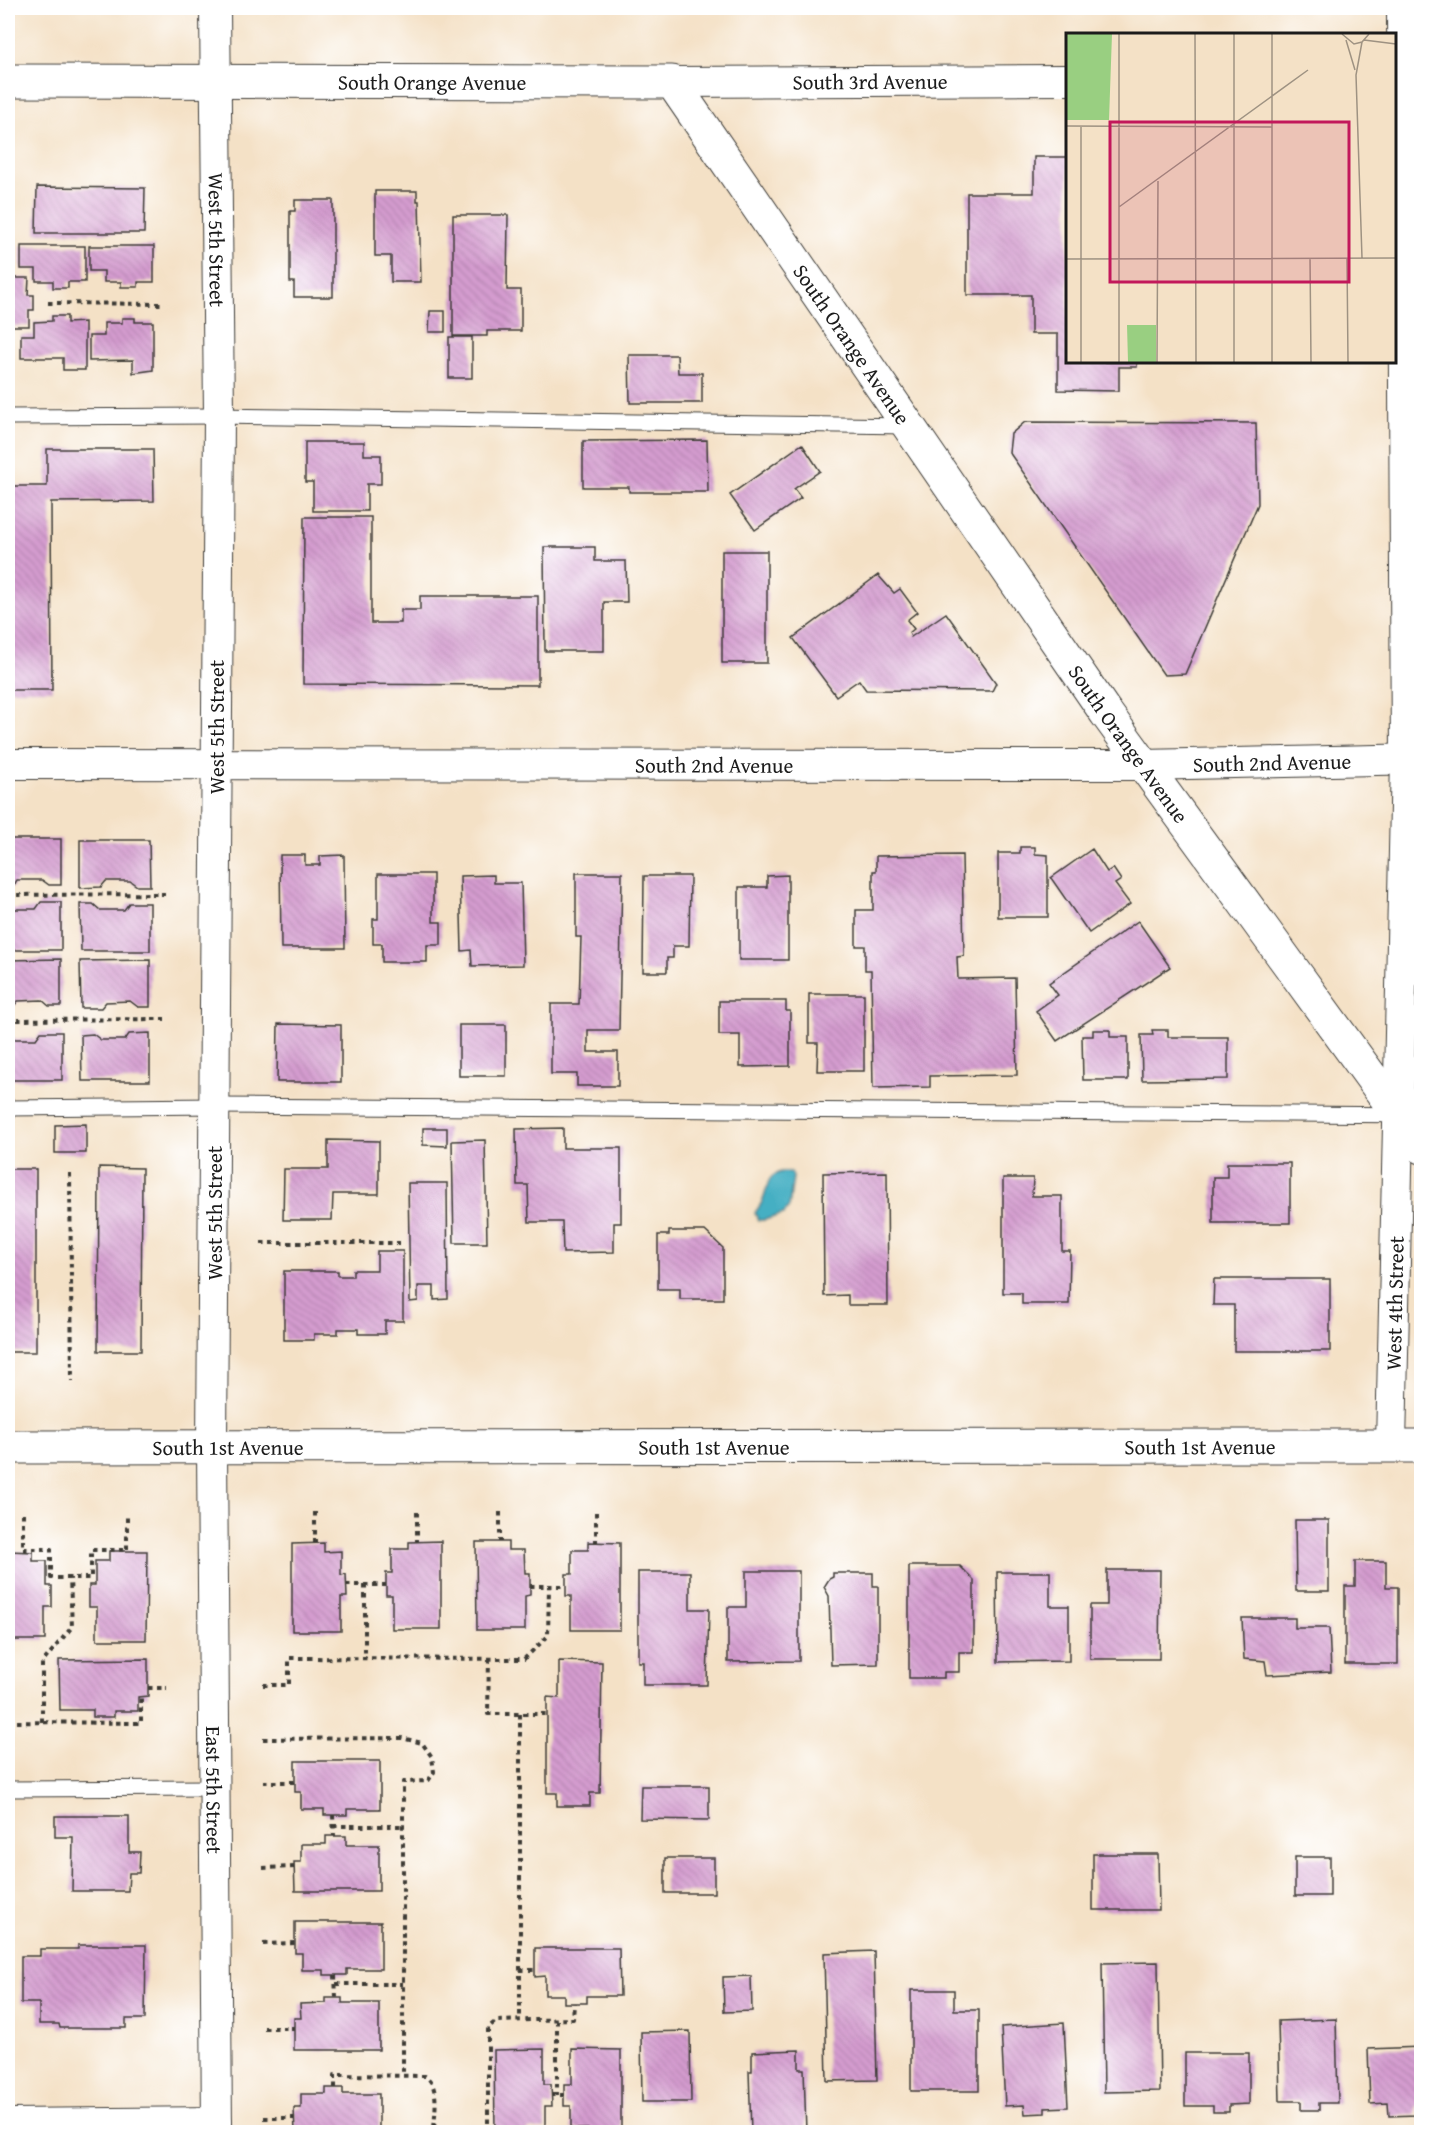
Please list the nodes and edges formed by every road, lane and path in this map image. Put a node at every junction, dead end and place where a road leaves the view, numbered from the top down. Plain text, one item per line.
1 (215, 8) edge
2 (1402, 8) edge
3 (1406, 79) edge
4 (1066, 80) edge
5 (8, 81) edge
6 (216, 81) junction
7 (672, 82) junction
8 (48, 303) dead end
9 (165, 304) dead end
10 (219, 416) junction
11 (8, 417) edge
12 (908, 426) junction
13 (1414, 759) edge
14 (215, 763) junction
15 (8, 764) edge
16 (1143, 765) junction
17 (165, 894) dead end
18 (8, 895) edge
19 (165, 1019) dead end
20 (8, 1020) edge
21 (215, 1106) junction
22 (8, 1108) edge
23 (1410, 1115) edge
24 (1422, 1147) edge
25 (70, 1173) dead end
26 (261, 1244) dead end
27 (399, 1244) dead end
28 (72, 1381) dead end
29 (212, 1446) junction
30 (1406, 1446) edge
31 (8, 1447) edge
32 (315, 1512) dead end
33 (417, 1512) dead end
34 (500, 1512) dead end
35 (596, 1512) dead end
36 (23, 1513) dead end
37 (127, 1513) dead end
38 (417, 1542) dead end
39 (500, 1542) dead end
40 (315, 1543) dead end
41 (596, 1543) dead end
42 (70, 1578) junction
43 (346, 1585) dead end
44 (366, 1585) junction
45 (386, 1585) dead end
46 (530, 1586) dead end
47 (549, 1586) junction
48 (566, 1586) dead end
49 (366, 1658) junction
50 (489, 1659) junction
51 (263, 1685) dead end
52 (148, 1688) dead end
53 (167, 1688) dead end
54 (141, 1697) dead end
55 (520, 1714) junction
56 (547, 1714) dead end
57 (8, 1722) edge
58 (42, 1722) junction
59 (263, 1739) dead end
60 (263, 1782) dead end
61 (295, 1782) dead end
62 (216, 1788) junction
63 (8, 1789) edge
64 (333, 1815) dead end
65 (333, 1826) junction
66 (403, 1826) junction
67 (334, 1836) dead end
68 (294, 1867) dead end
69 (263, 1868) dead end
70 (295, 1943) dead end
71 (263, 1944) dead end
72 (520, 1970) junction
73 (535, 1970) dead end
74 (335, 1975) dead end
75 (336, 1984) junction
76 (404, 1984) junction
77 (336, 1998) dead end
78 (574, 2003) dead end
79 (520, 2020) junction
80 (557, 2020) junction
81 (264, 2028) dead end
82 (294, 2028) dead end
83 (404, 2075) junction
84 (335, 2088) dead end
85 (551, 2095) dead end
86 (557, 2095) junction
87 (564, 2095) dead end
88 (264, 2118) dead end
89 (294, 2118) dead end
90 (8, 2124) edge
91 (217, 2127) edge
92 (434, 2133) edge
93 (488, 2133) edge

1 - 6 street, West 5th Street
2 - 3 street, West 4th Street
3 - 13 street, West 4th Street
4 - 7 street, South 3rd Avenue
5 - 6 street, South Orange Avenue
6 - 7 street, South Orange Avenue
6 - 10 street, West 5th Street
7 - 12 street, South Orange Avenue
8 - 9 path
10 - 11 lane
10 - 12 lane
10 - 14 street, West 5th Street
12 - 16 street, South Orange Avenue
13 - 16 street, South 2nd Avenue
13 - 23 street, West 4th Street
14 - 15 street, South 2nd Avenue
14 - 16 street, South 2nd Avenue
14 - 21 street, West 5th Street
16 - 23 street, South Orange Avenue
17 - 18 path
19 - 20 path
21 - 22 lane
21 - 23 lane
21 - 29 street, West 5th Street
23 - 24 street, South Orange Avenue
23 - 30 street, West 4th Street
25 - 28 path
26 - 27 path
29 - 30 street, South 1st Avenue
29 - 31 street, South 1st Avenue
29 - 62 street, East 5th Street
32 - 40 path
33 - 38 path
34 - 39 path
35 - 41 path
36 - 42 path
37 - 42 path
42 - 58 path
43 - 44 path
44 - 45 path
44 - 49 path
46 - 47 path
47 - 48 path
47 - 50 path
49 - 50 path
49 - 51 path
50 - 55 path
52 - 53 path
54 - 58 path
55 - 56 path
55 - 72 path
57 - 58 path
59 - 66 path
60 - 61 path
62 - 63 lane
62 - 91 street, East 5th Street
64 - 65 path
65 - 66 path
65 - 67 path
66 - 76 path
68 - 69 path
70 - 71 path
72 - 73 path
72 - 79 path
74 - 75 path
75 - 76 path
75 - 77 path
76 - 83 path
78 - 80 path
79 - 80 path
79 - 93 path
80 - 86 path
81 - 82 path
83 - 84 path
83 - 92 path
85 - 86 path
86 - 87 path
88 - 89 path
90 - 91 street

